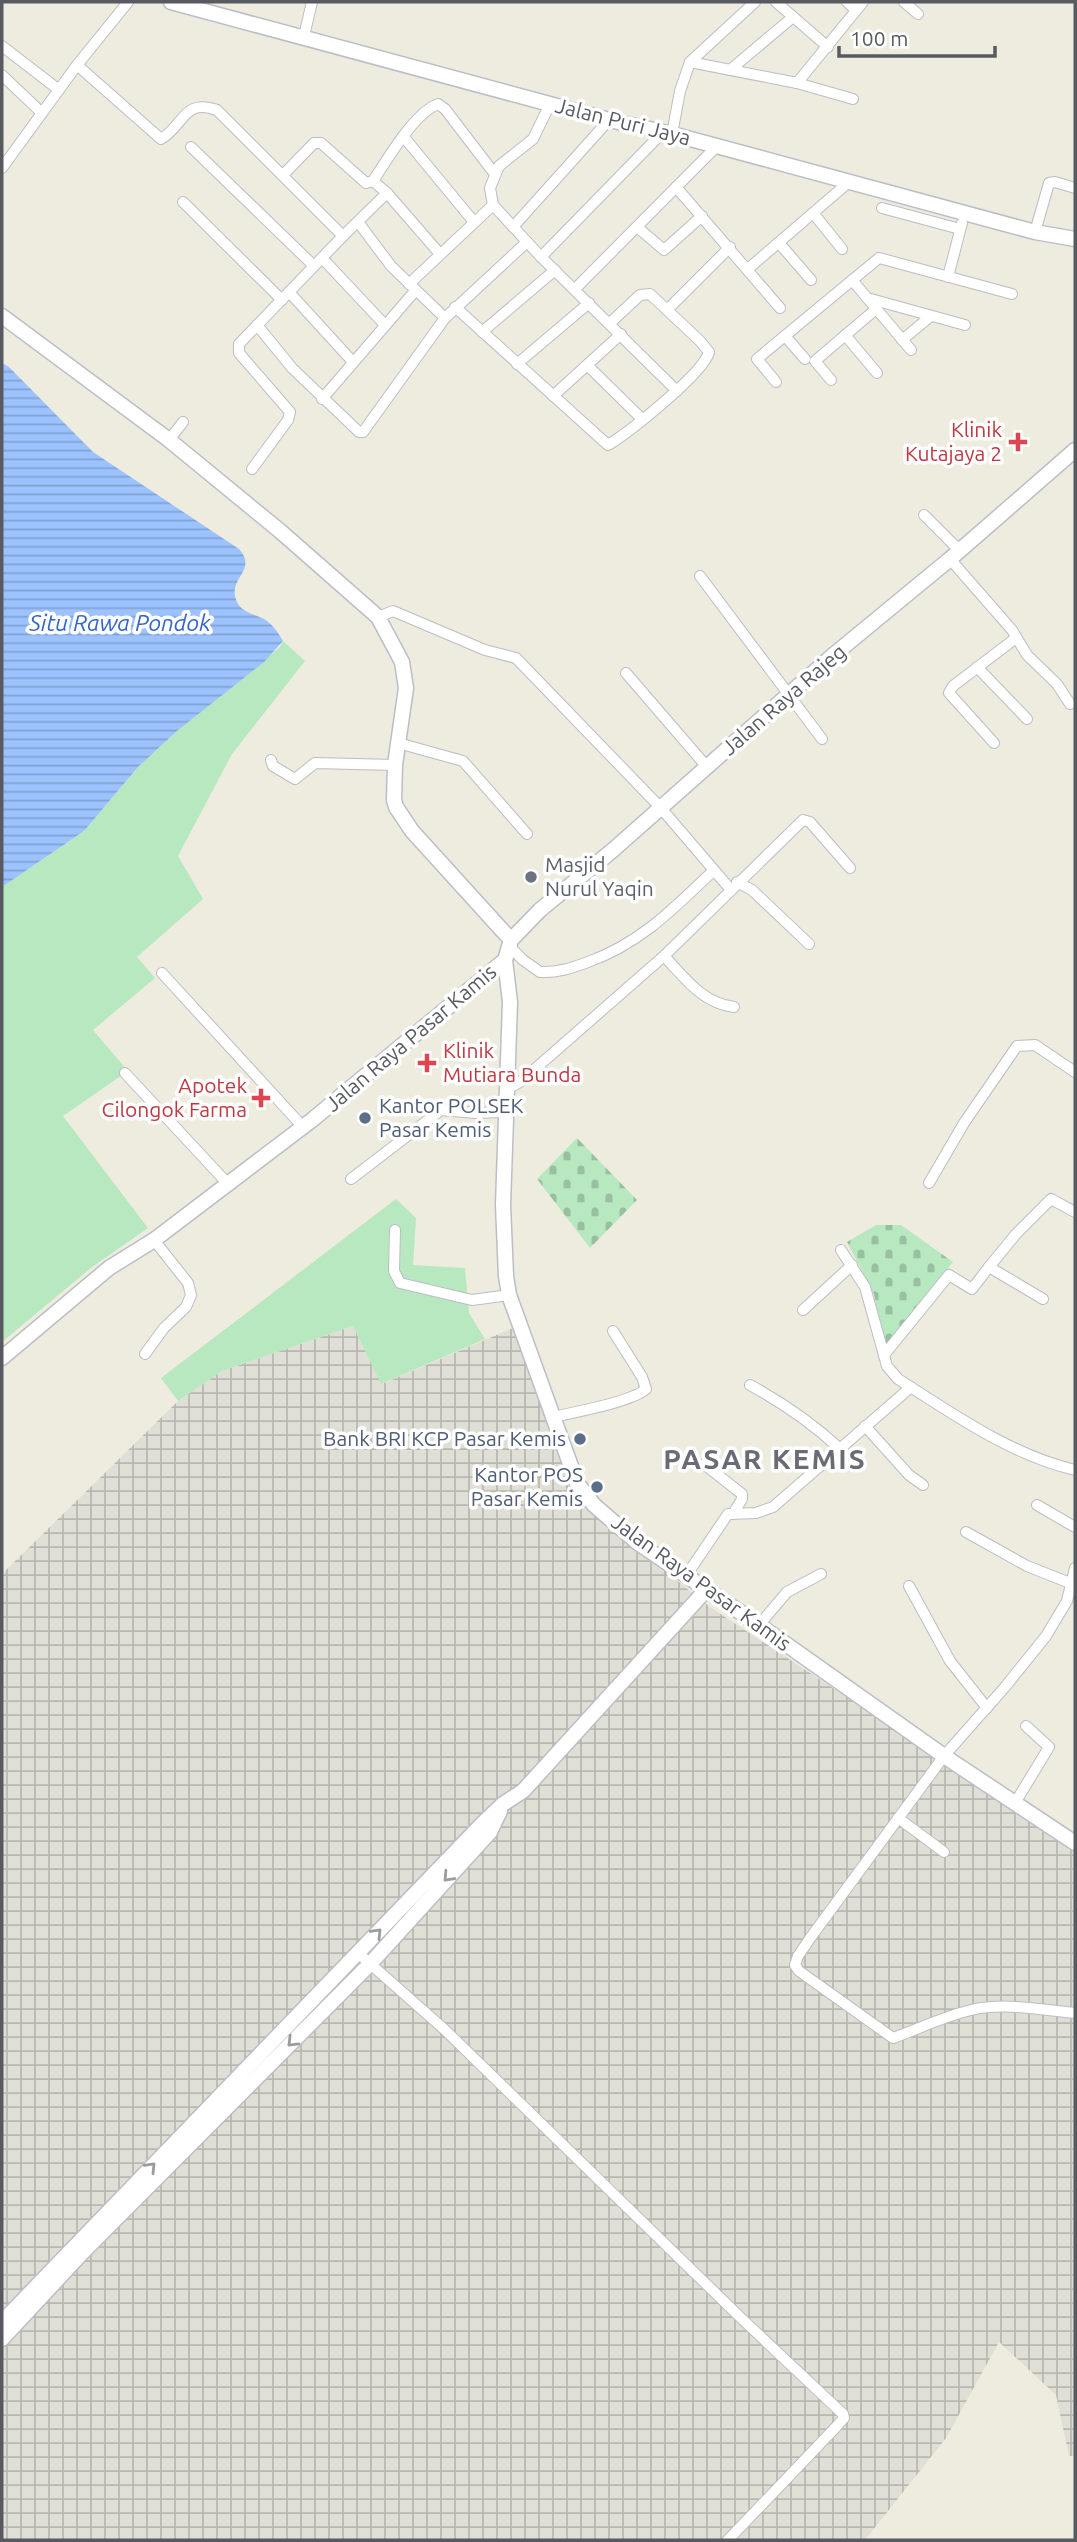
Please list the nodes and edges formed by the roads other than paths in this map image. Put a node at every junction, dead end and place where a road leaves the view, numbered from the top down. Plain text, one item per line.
1 (128, 2) edge
2 (171, 2) edge
3 (755, 2) edge
4 (776, 2) edge
5 (847, 2) edge
6 (904, 2) edge
7 (312, 3) edge
8 (860, 6) edge
9 (918, 14) dead end
10 (793, 17) junction
11 (305, 30) junction
12 (2, 46) edge
13 (828, 47) junction
14 (690, 62) junction
15 (77, 65) junction
16 (730, 70) junction
17 (2, 75) edge
18 (797, 83) junction
19 (59, 90) junction
20 (853, 100) dead end
21 (550, 104) junction
22 (42, 113) junction
23 (609, 120) junction
24 (670, 129) junction
25 (403, 136) junction
26 (717, 146) junction
27 (191, 147) dead end
28 (2, 168) edge
29 (495, 173) junction
30 (283, 175) junction
31 (373, 181) junction
32 (849, 181) junction
33 (676, 187) junction
34 (1075, 188) edge
35 (387, 193) junction
36 (183, 202) dead end
37 (493, 205) junction
38 (882, 208) dead end
39 (813, 213) junction
40 (965, 213) junction
41 (702, 216) junction
42 (358, 222) junction
43 (474, 222) junction
44 (513, 227) junction
45 (637, 227) junction
46 (960, 229) junction
47 (1035, 232) junction
48 (343, 236) junction
49 (1075, 239) edge
50 (527, 242) junction
51 (779, 243) junction
52 (730, 247) junction
53 (842, 249) dead end
54 (440, 254) junction
55 (541, 257) junction
56 (322, 258) junction
57 (314, 266) junction
58 (749, 268) junction
59 (555, 270) junction
60 (948, 277) junction
61 (811, 280) dead end
62 (852, 281) junction
63 (412, 287) junction
64 (575, 289) junction
65 (1012, 294) dead end
66 (286, 296) junction
67 (867, 298) junction
68 (589, 303) junction
69 (455, 307) junction
70 (780, 308) dead end
71 (876, 309) junction
72 (667, 310) junction
73 (2, 316) edge
74 (931, 316) junction
75 (445, 318) junction
76 (610, 323) junction
77 (257, 325) junction
78 (385, 325) junction
79 (965, 325) dead end
80 (482, 332) junction
81 (621, 334) junction
82 (845, 335) junction
83 (786, 336) junction
84 (902, 340) junction
85 (911, 350) dead end
86 (805, 359) dead end
87 (353, 362) junction
88 (517, 363) junction
89 (587, 365) junction
90 (877, 373) dead end
91 (831, 380) dead end
92 (776, 382) dead end
93 (677, 391) junction
94 (553, 396) junction
95 (322, 398) junction
96 (642, 419) junction
97 (183, 422) dead end
98 (169, 440) junction
99 (1075, 450) edge
100 (253, 469) dead end
101 (924, 515) dead end
102 (956, 554) junction
103 (700, 576) dead end
104 (379, 617) junction
105 (1016, 638) junction
106 (977, 667) junction
107 (626, 673) dead end
108 (787, 695) junction
109 (1070, 704) dead end
110 (1027, 719) dead end
111 (822, 739) dead end
112 (398, 743) junction
113 (994, 743) dead end
114 (271, 760) dead end
115 (395, 765) junction
116 (707, 767) junction
117 (660, 807) junction
118 (527, 834) dead end
119 (850, 868) dead end
120 (714, 870) junction
121 (734, 886) junction
122 (509, 942) junction
123 (809, 944) dead end
124 (664, 956) junction
125 (505, 960) junction
126 (162, 973) dead end
127 (734, 1007) dead end
128 (1075, 1072) edge
129 (125, 1073) dead end
130 (507, 1090) junction
131 (504, 1112) junction
132 (303, 1127) junction
133 (351, 1179) dead end
134 (929, 1183) dead end
135 (228, 1184) junction
136 (1075, 1212) edge
137 (395, 1230) dead end
138 (154, 1240) junction
139 (841, 1250) dead end
140 (852, 1265) junction
141 (989, 1268) junction
142 (509, 1295) junction
143 (1043, 1299) dead end
144 (803, 1310) dead end
145 (613, 1332) dead end
146 (145, 1354) dead end
147 (884, 1355) junction
148 (2, 1358) edge
149 (750, 1385) dead end
150 (911, 1387) junction
151 (553, 1417) junction
152 (865, 1426) junction
153 (839, 1448) junction
154 (704, 1464) dead end
155 (1075, 1470) edge
156 (923, 1485) dead end
157 (1037, 1505) dead end
158 (733, 1514) junction
159 (1075, 1527) edge
160 (966, 1532) dead end
161 (1075, 1568) edge
162 (821, 1574) dead end
163 (686, 1576) junction
164 (1073, 1584) edge
165 (909, 1586) dead end
166 (706, 1590) junction
167 (759, 1625) junction
168 (987, 1708) junction
169 (1026, 1726) dead end
170 (944, 1756) junction
171 (1015, 1803) junction
172 (503, 1804) junction
173 (898, 1818) junction
174 (1075, 1843) edge
175 (944, 1852) dead end
176 (358, 1953) junction
177 (369, 1965) junction
178 (1075, 2013) edge
179 (228, 2097) junction
180 (7, 2322) edge
181 (2, 2339) edge
182 (728, 2540) edge

1 - 15 street
2 - 11 street, Jalan Puri Jaya
3 - 14 street
4 - 10 street
5 - 8 street
6 - 9 street
7 - 11 street
8 - 13 street
10 - 13 street
10 - 16 street
11 - 21 street, Jalan Puri Jaya
12 - 19 street
13 - 18 street
14 - 16 street
14 - 24 street
15 - 19 street
15 - 30 street
16 - 18 street
17 - 22 street
18 - 20 street
19 - 22 street
21 - 23 street, Jalan Puri Jaya
21 - 29 street
22 - 28 street
23 - 24 street, Jalan Puri Jaya
23 - 44 street
24 - 26 street, Jalan Puri Jaya
24 - 55 street
25 - 29 street
25 - 31 street
25 - 43 street
26 - 32 street, Jalan Puri Jaya
26 - 33 street
27 - 57 street
29 - 37 street
30 - 31 street
30 - 48 street
31 - 35 street
32 - 39 street
32 - 40 street, Jalan Puri Jaya
33 - 41 street
33 - 45 street
34 - 47 street
35 - 42 street
35 - 54 street
36 - 66 street
37 - 43 street
37 - 44 street
38 - 46 street
39 - 51 street
39 - 53 street
40 - 46 street
40 - 47 street, Jalan Puri Jaya
41 - 45 street
41 - 52 street
42 - 48 street
42 - 63 street
43 - 54 street
44 - 50 street
45 - 64 street
46 - 60 street
47 - 49 street, Jalan Puri Jaya
48 - 56 street
50 - 55 street
50 - 69 street
51 - 58 street
51 - 61 street
52 - 58 street
52 - 72 street
54 - 63 street
55 - 59 street
56 - 57 street
56 - 78 street
57 - 66 street
58 - 70 street
59 - 64 street
59 - 80 street
60 - 62 street
60 - 65 street
62 - 67 street
62 - 83 street
63 - 75 street
63 - 78 street
64 - 68 street
66 - 77 street
66 - 87 street
67 - 71 street
67 - 74 street
68 - 76 street
68 - 88 street
69 - 75 street
69 - 80 street
71 - 82 street
71 - 84 street
72 - 76 street
72 - 93 street
73 - 98 street
74 - 79 street
74 - 84 street
75 - 95 street
76 - 81 street
77 - 95 street
77 - 100 street
78 - 87 street
80 - 88 street
81 - 89 street
81 - 93 street
82 - 90 street
82 - 91 street
83 - 86 street
83 - 92 street
84 - 85 street
87 - 95 street
88 - 94 street
89 - 94 street
89 - 96 street
93 - 96 street
94 - 96 street
97 - 98 street
98 - 104 street
99 - 102 street, Jalan Raya Rajeg
101 - 102 street
102 - 105 street
102 - 108 street, Jalan Raya Rajeg
103 - 108 street
104 - 112 street
104 - 117 street
105 - 106 street
105 - 109 street
106 - 110 street
106 - 113 street
107 - 116 street
108 - 111 street
108 - 116 street, Jalan Raya Rajeg
112 - 115 street
112 - 118 street
114 - 115 street
115 - 122 street
116 - 117 street, Jalan Raya Rajeg
117 - 120 street
117 - 122 street, Jalan Raya Rajeg
119 - 121 street
120 - 121 street
120 - 122 street
121 - 123 street
121 - 124 street
122 - 125 street
124 - 127 street
124 - 130 street
125 - 130 street, Jalan Raya Pasar Kamis
125 - 132 street, Jalan Raya Pasar Kamis
126 - 132 street
128 - 134 street
129 - 135 street
130 - 131 street, Jalan Raya Pasar Kamis
131 - 133 street
131 - 142 street, Jalan Raya Pasar Kamis
132 - 135 street, Jalan Raya Pasar Kamis
135 - 138 street, Jalan Raya Pasar Kamis
136 - 141 street
137 - 142 street
138 - 146 street
138 - 148 street, Jalan Raya Pasar Kamis
139 - 140 street
140 - 144 street
140 - 147 street
141 - 143 street
141 - 147 street
142 - 151 street, Jalan Raya Pasar Kamis
145 - 151 street
147 - 150 street
149 - 153 street
150 - 152 street
150 - 155 street
151 - 163 street, Jalan Raya Pasar Kamis
152 - 153 street
152 - 156 street
153 - 158 street
154 - 158 street
157 - 159 street
158 - 163 street
160 - 164 street
161 - 164 street
162 - 167 street
163 - 166 street, Jalan Raya Pasar Kamis
164 - 168 street
165 - 168 street
166 - 167 street, Jalan Raya Pasar Kamis
166 - 172 street
167 - 170 street, Jalan Raya Pasar Kamis
168 - 170 street
169 - 171 street
170 - 171 street, Jalan Raya Pasar Kamis
170 - 173 street
171 - 174 street, Jalan Raya Pasar Kamis
176 -> 172 street
172 -> 177 street
173 - 175 street
173 - 178 street
176 - 177 street
176 - 179 street
177 -> 179 street
177 - 182 street
179 - 180 street
180 - 181 street

